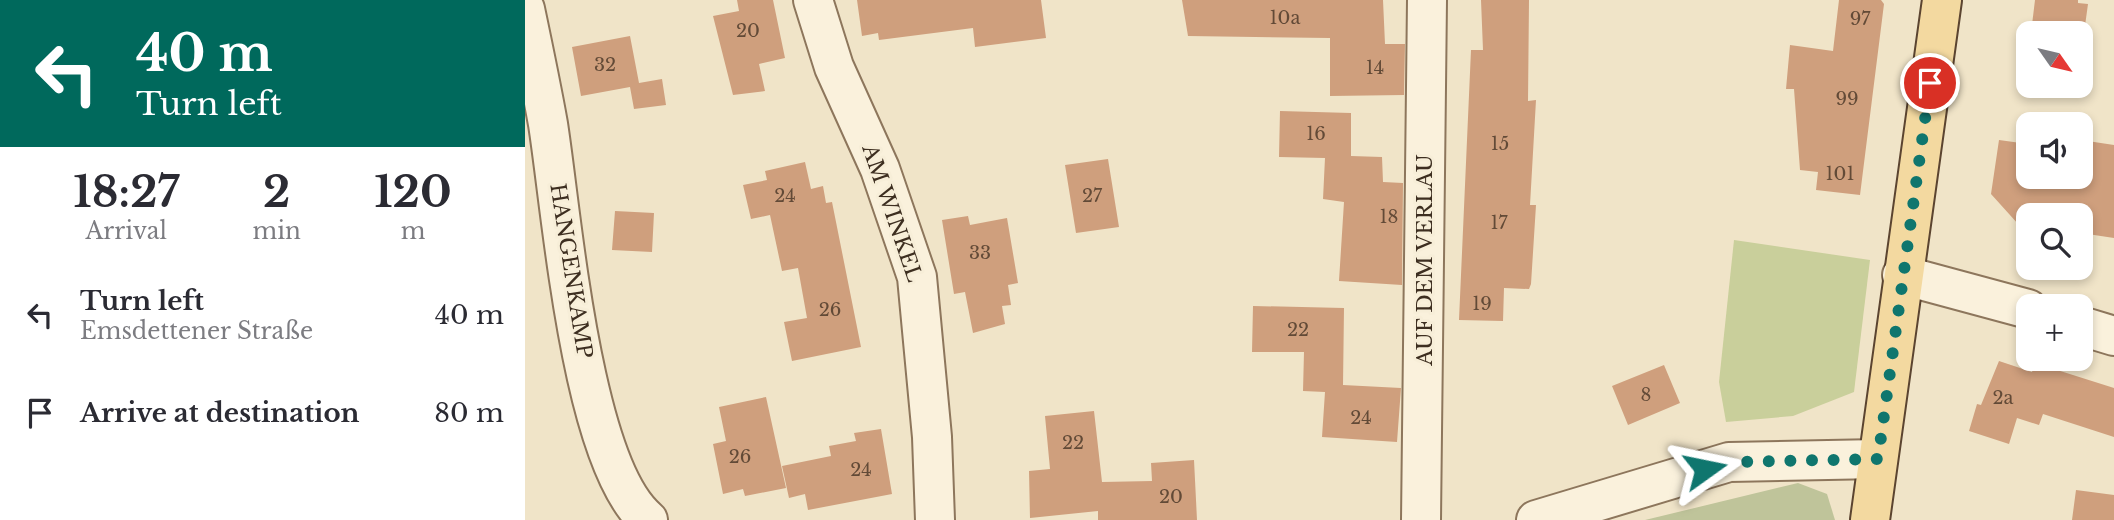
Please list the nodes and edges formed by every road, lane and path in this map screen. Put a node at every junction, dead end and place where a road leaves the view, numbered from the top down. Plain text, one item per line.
1 (813, 0) edge
2 (1427, 0) edge
3 (1942, 0) edge
4 (525, 9) edge
5 (1902, 275) junction
6 (2016, 306) edge
7 (2093, 330) edge
8 (2114, 336) edge
9 (1878, 459) junction
10 (648, 520) edge
11 (935, 520) edge
12 (1421, 520) edge
13 (1536, 520) edge
14 (1870, 520) edge

1 - 11 street, AM WINKEL
2 - 12 street, AUF DEM VERLAU
3 - 5 main road
4 - 10 street, HANGENKAMP
5 - 6 street
5 - 9 main road
7 - 8 street
9 - 13 street
9 - 14 main road

